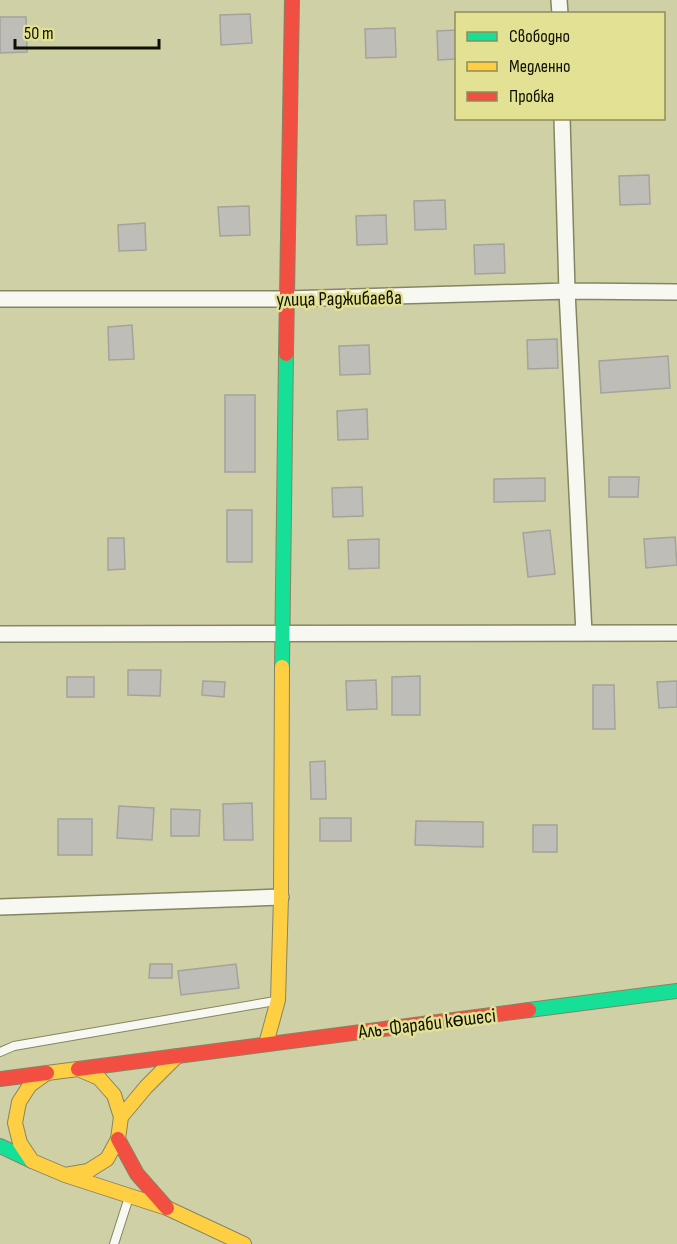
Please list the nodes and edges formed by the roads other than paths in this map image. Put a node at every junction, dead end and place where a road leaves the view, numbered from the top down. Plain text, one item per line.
1 (292, 0) edge
2 (562, 120) edge
3 (567, 291) junction
4 (677, 292) edge
5 (0, 299) edge
6 (286, 299) junction
7 (282, 633) junction
8 (584, 633) junction
9 (677, 633) edge
10 (0, 634) edge
11 (281, 897) junction
12 (0, 907) edge
13 (677, 991) edge
14 (278, 1000) junction
15 (266, 1044) junction
16 (0, 1052) edge
17 (177, 1056) junction
18 (78, 1069) junction
19 (47, 1073) junction
20 (0, 1079) edge
21 (121, 1117) junction
22 (118, 1139) junction
23 (0, 1146) edge
24 (32, 1161) junction
25 (65, 1175) junction
26 (130, 1196) junction
27 (167, 1209) junction
28 (114, 1244) edge
29 (244, 1244) edge

1 - 6 street
2 - 3 street
3 - 4 street, улица Раджибаева
3 - 6 street, улица Раджибаева
3 - 8 street
5 - 6 street, улица Раджибаева
6 - 7 street
7 - 8 street
7 - 10 street
7 - 11 street
8 - 9 street
11 - 12 street
11 - 14 street
13 - 15 street, Аль-Фараби көшесі
14 - 15 street
14 - 16 lane
15 - 17 street, Аль-Фараби көшесі
17 - 18 street, Аль-Фараби көшесі
17 - 21 street
18 - 19 street
18 - 21 street
19 - 20 street
19 - 24 street
21 - 22 street
22 - 25 street
22 - 27 street
23 - 24 street
24 - 25 street
25 - 26 street
26 - 27 street
26 - 28 lane
27 - 29 street

